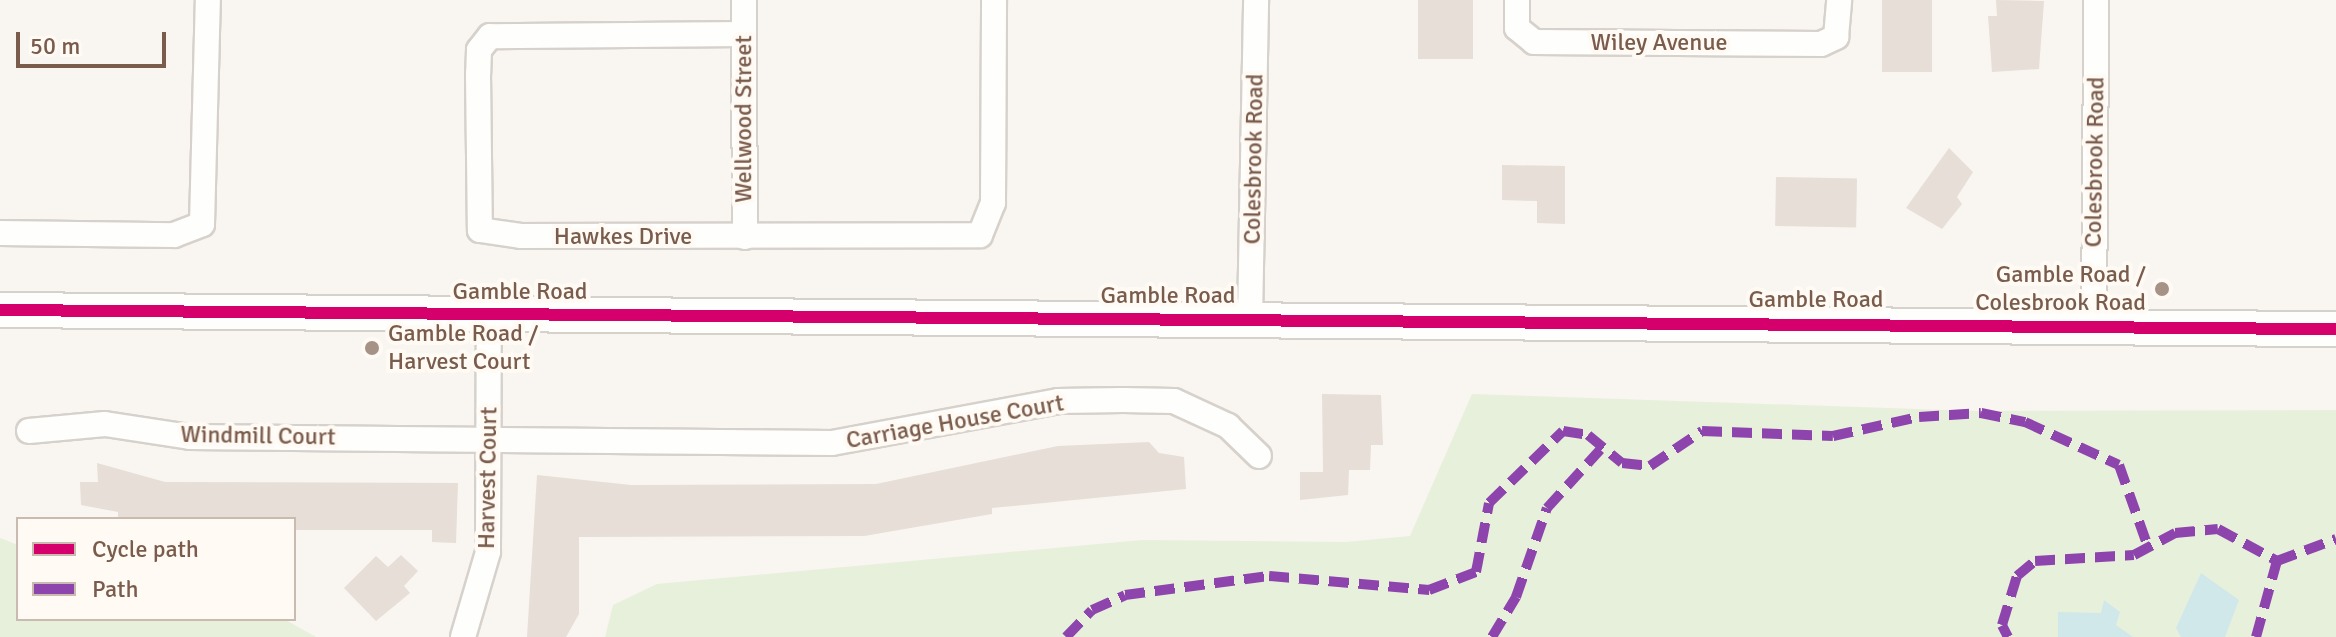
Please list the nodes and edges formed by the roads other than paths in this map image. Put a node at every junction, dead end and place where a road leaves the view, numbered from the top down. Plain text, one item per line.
1 (208, 0) edge
2 (744, 0) edge
3 (994, 0) edge
4 (1256, 0) edge
5 (1839, 0) edge
6 (2096, 0) edge
7 (1517, 7) edge
8 (744, 34) junction
9 (0, 233) edge
10 (745, 237) junction
11 (0, 310) edge
12 (489, 314) junction
13 (1250, 319) junction
14 (2094, 324) junction
15 (2336, 329) edge
16 (29, 431) dead end
17 (489, 439) junction
18 (1259, 456) dead end
19 (463, 637) edge

1 - 9 street
2 - 8 street, Wellwood Street
3 - 10 street, Hawkes Drive
4 - 13 street, Colesbrook Road
5 - 7 street, Wiley Avenue
6 - 14 street, Colesbrook Road
8 - 10 street, Wellwood Street
8 - 10 street, Hawkes Drive
11 - 12 main road, Gamble Road
12 - 13 main road, Gamble Road
12 - 17 street, Harvest Court
13 - 14 main road, Gamble Road
14 - 15 main road, Gamble Road
16 - 17 street, Windmill Court
17 - 18 street, Carriage House Court
17 - 19 street, Harvest Court

